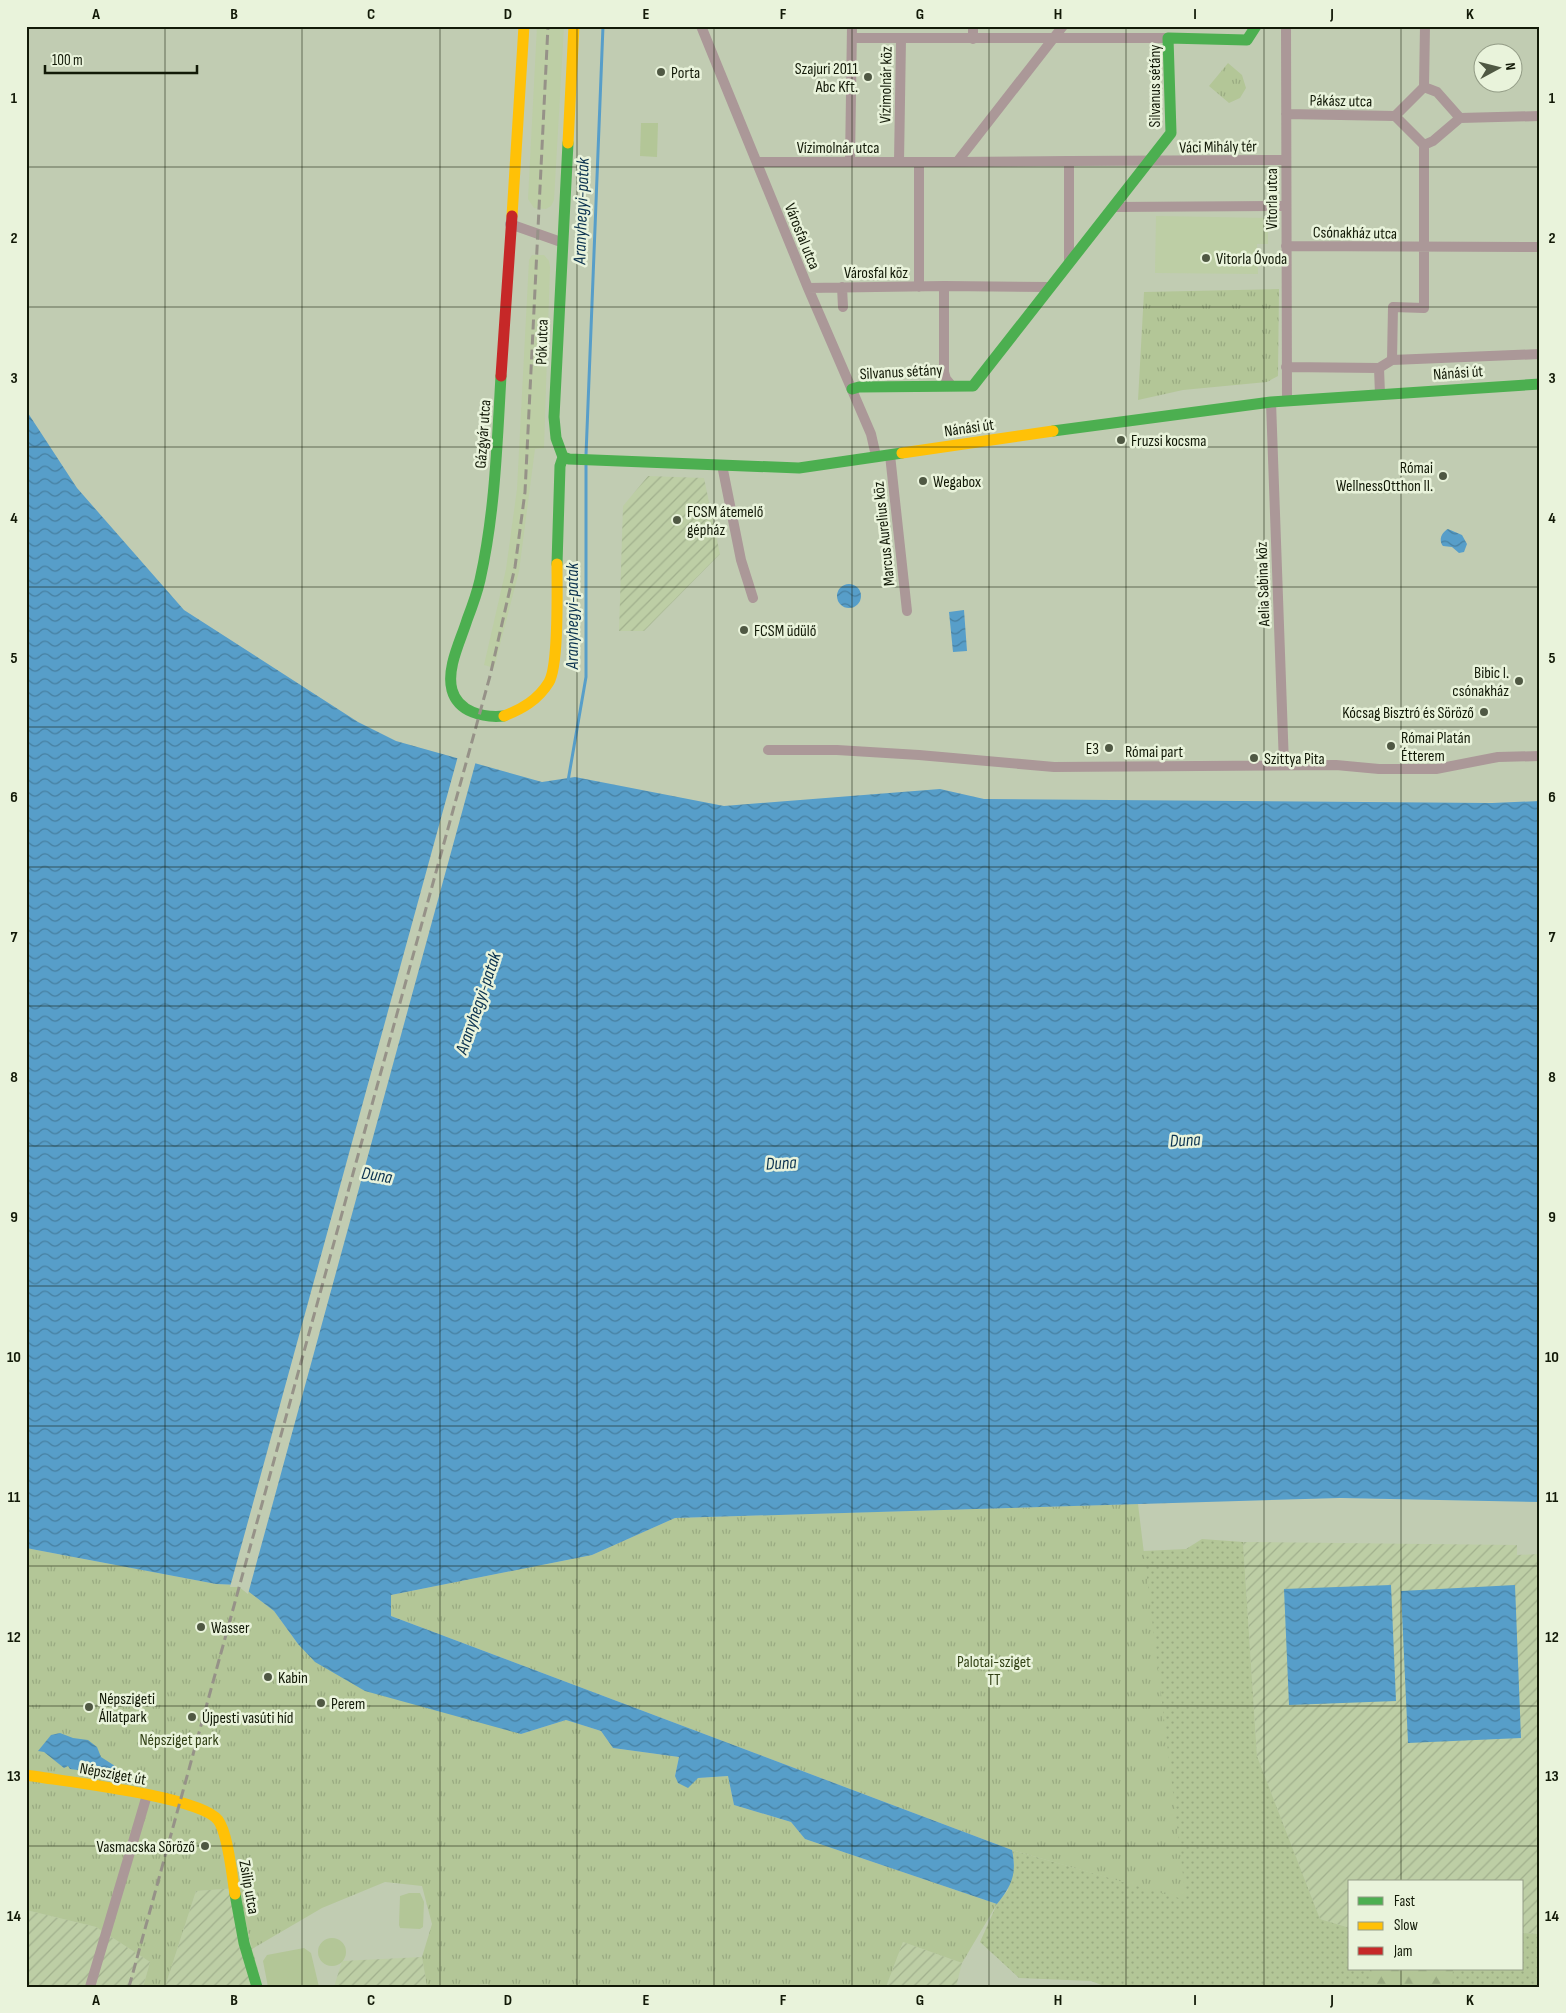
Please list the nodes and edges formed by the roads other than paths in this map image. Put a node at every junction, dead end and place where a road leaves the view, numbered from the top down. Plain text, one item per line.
1 (524, 26) edge
2 (574, 26) edge
3 (701, 26) edge
4 (852, 26) edge
5 (973, 26) edge
6 (1063, 26) edge
7 (1256, 26) edge
8 (1286, 26) edge
9 (1425, 26) edge
10 (852, 38) junction
11 (1054, 38) junction
12 (1168, 38) junction
13 (901, 39) junction
14 (973, 39) junction
15 (1424, 87) junction
16 (1286, 114) junction
17 (1395, 116) junction
18 (1540, 116) edge
19 (1460, 118) junction
20 (1424, 145) junction
21 (1286, 160) junction
22 (1069, 161) junction
23 (758, 162) junction
24 (850, 162) junction
25 (899, 162) junction
26 (919, 162) junction
27 (957, 162) junction
28 (1150, 162) junction
29 (1286, 206) junction
30 (1114, 207) junction
31 (510, 224) junction
32 (562, 242) junction
33 (1286, 246) junction
34 (1540, 247) edge
35 (1424, 248) junction
36 (1069, 262) junction
37 (944, 286) junction
38 (842, 287) junction
39 (919, 287) junction
40 (1050, 287) junction
41 (808, 288) junction
42 (843, 307) dead end
43 (1540, 354) edge
44 (1392, 360) junction
45 (1286, 367) junction
46 (1379, 368) junction
47 (1540, 384) edge
48 (951, 385) junction
49 (852, 390) junction
50 (1380, 394) junction
51 (1288, 401) junction
52 (1271, 402) junction
53 (890, 455) junction
54 (876, 456) junction
55 (566, 458) junction
56 (722, 465) junction
57 (753, 598) dead end
58 (907, 611) dead end
59 (555, 657) joint
60 (768, 750) dead end
61 (1540, 756) edge
62 (1284, 765) junction
63 (26, 1775) edge
64 (147, 1796) junction
65 (194, 1806) joint
66 (90, 1987) edge
67 (257, 1987) edge

1 - 31 street, Gázgyár utca
2 - 32 street, Pók utca
3 - 23 street, Városfal utca
4 - 10 street
5 - 14 street
6 - 11 street
7 - 12 street, Silvanus sétány
8 - 16 street, Vitorla utca
9 - 15 street
10 - 13 street, Vízimolnár köz
10 - 24 street
11 - 12 street
11 - 14 street, Vízimolnár köz
11 - 27 street
12 - 28 street, Silvanus sétány
13 - 14 street, Vízimolnár köz
13 - 25 street, Vízimolnár köz
15 - 17 street, Pákász utca
15 - 19 street
16 - 17 street, Pákász utca
16 - 21 street, Vitorla utca
17 - 20 street, Pákász utca
18 - 19 street
19 - 20 street
20 - 35 street
21 - 28 street, Váci Mihály tér
21 - 29 street, Vitorla utca
22 - 27 street, Vízimolnár utca
22 - 28 street
22 - 36 street
23 - 24 street, Vízimolnár utca
23 - 41 street, Városfal utca
24 - 25 street, Vízimolnár utca
25 - 26 street, Vízimolnár utca
26 - 27 street, Vízimolnár utca
26 - 39 street
28 - 30 street, Silvanus sétány
29 - 30 street
29 - 33 street, Vitorla utca
30 - 36 street, Silvanus sétány
31 - 32 street
31 - 59 street, Gázgyár utca
32 - 55 street, Pók utca
33 - 35 street, Csónakház utca
33 - 45 street, Vitorla utca
34 - 35 street, Csónakház utca
35 - 44 street
36 - 40 street, Silvanus sétány
37 - 39 street, Városfal köz
37 - 40 street
37 - 48 street, Silvanus sétány
38 - 39 street, Városfal köz
38 - 41 street, Városfal köz
38 - 42 street
40 - 48 street, Silvanus sétány
41 - 49 street, Városfal utca
43 - 44 street, Nánási út
44 - 46 street, Nánási út
45 - 46 street
45 - 51 street, Vitorla utca
46 - 50 street
47 - 50 street, Nánási út
48 - 49 street, Silvanus sétány
49 - 54 street, Városfal utca
50 - 51 street, Nánási út
51 - 52 street, Nánási út
52 - 53 street, Nánási út
52 - 62 street, Aelia Sabina köz
53 - 54 street, Nánási út
53 - 58 street, Marcus Aurelius köz
54 - 56 street, Nánási út
55 - 56 street, Nánási út
55 - 59 street, Pók utca
56 - 57 street
60 - 62 street, Római part
61 - 62 street, Római part
63 - 64 street, Népsziget út
64 - 65 street, Népsziget út
64 - 66 street
65 - 67 street, Zsilip utca

